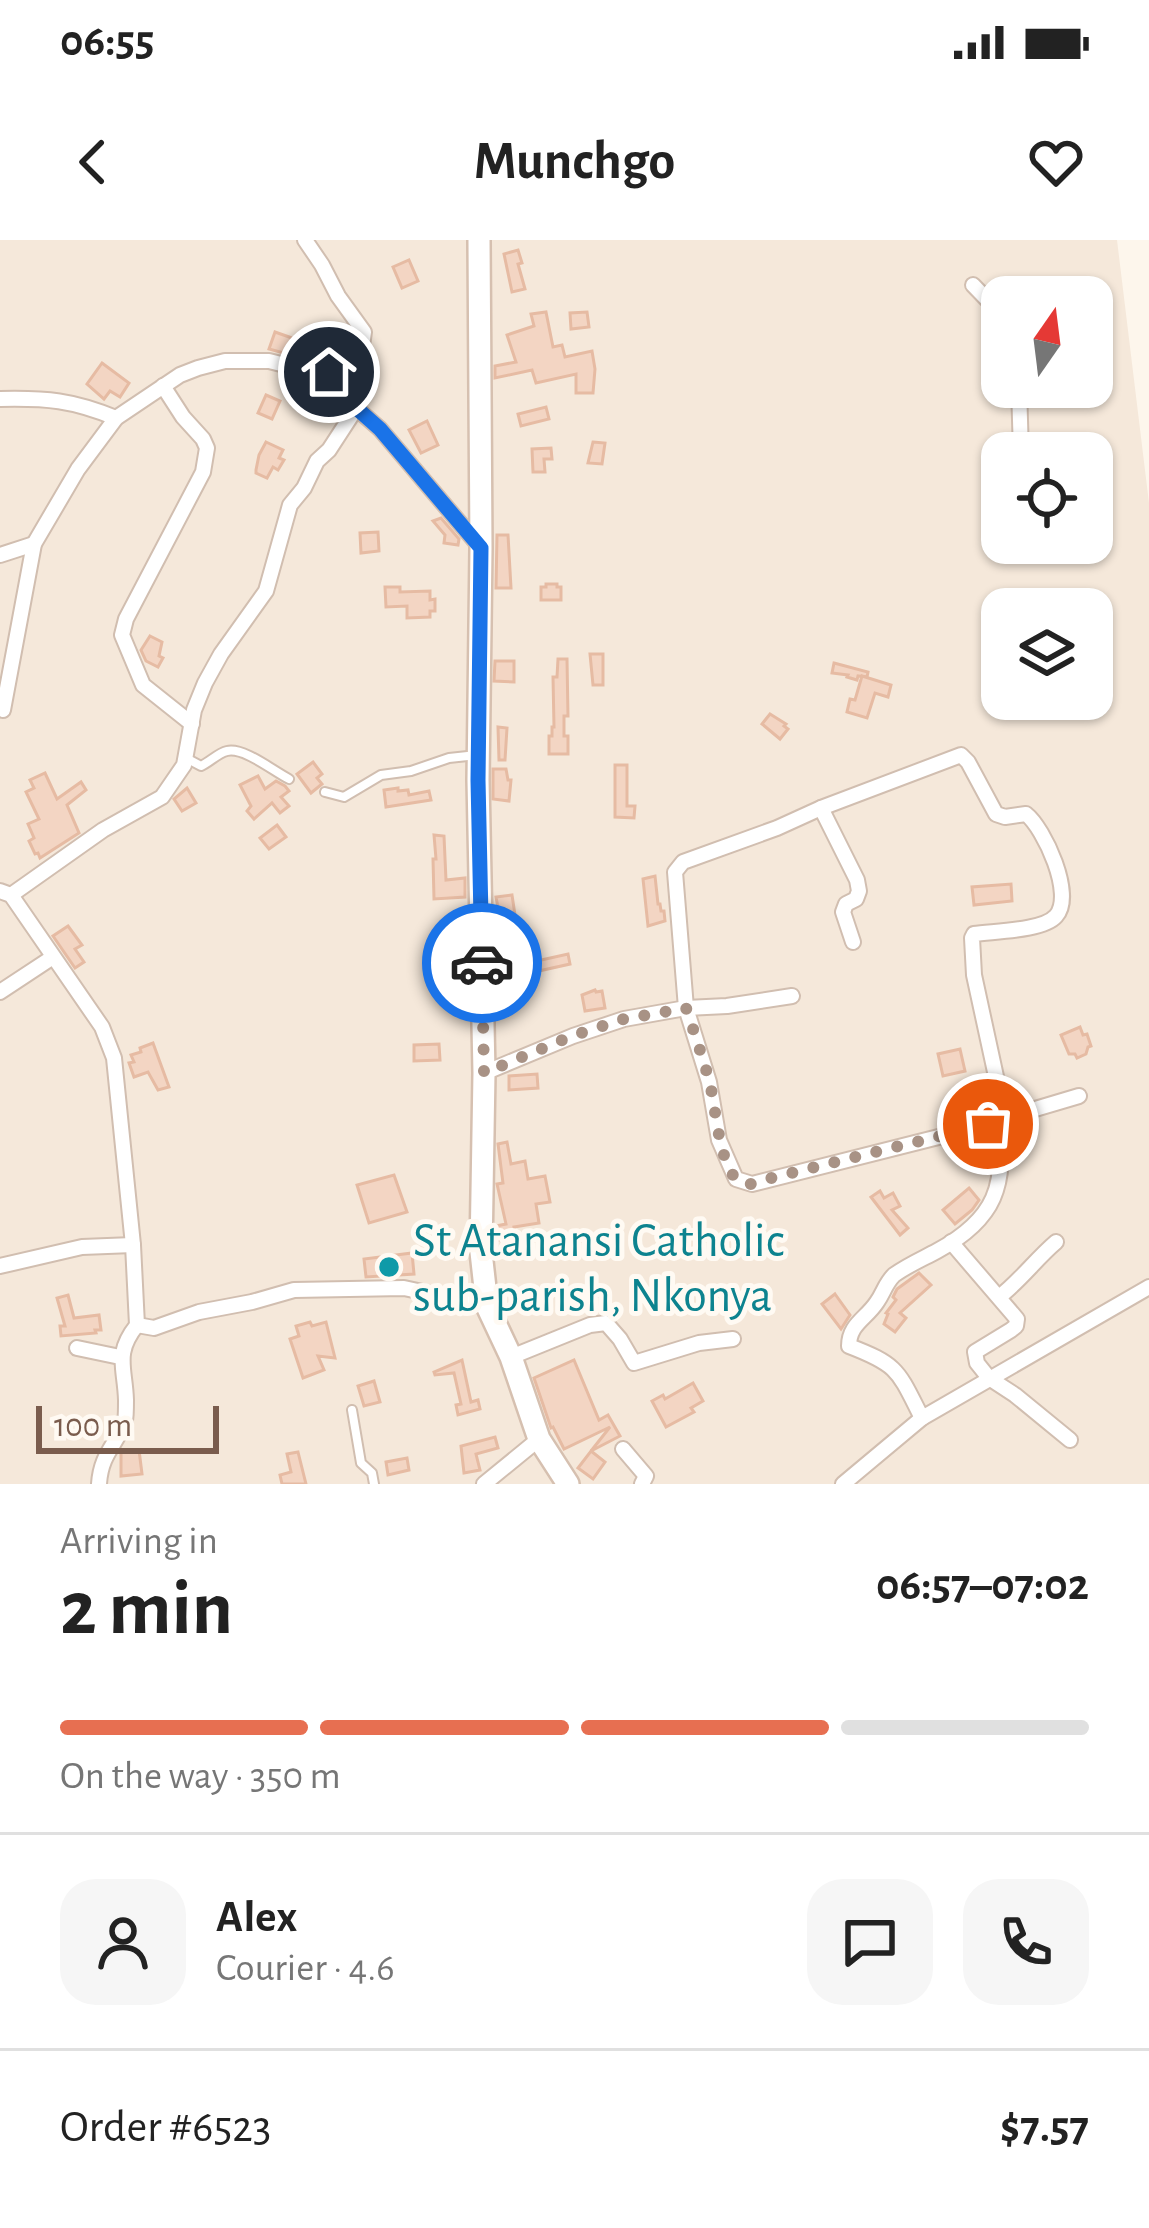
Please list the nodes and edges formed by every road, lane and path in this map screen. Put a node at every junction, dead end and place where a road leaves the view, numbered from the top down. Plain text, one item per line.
1 (305, 240) edge
2 (479, 240) edge
3 (973, 285) dead end
4 (981, 293) edge
5 (326, 381) junction
6 (163, 386) junction
7 (0, 398) edge
8 (355, 410) junction
9 (116, 418) junction
10 (34, 544) junction
11 (481, 548) junction
12 (0, 555) edge
13 (3, 710) dead end
14 (192, 724) junction
15 (478, 755) junction
16 (185, 758) junction
17 (289, 779) dead end
18 (325, 792) dead end
19 (821, 808) junction
20 (6, 893) edge
21 (853, 942) dead end
22 (53, 956) junction
23 (0, 992) edge
24 (792, 996) dead end
25 (686, 1008) junction
26 (484, 1073) junction
27 (1079, 1096) dead end
28 (1001, 1120) junction
29 (951, 1242) junction
30 (1056, 1242) dead end
31 (133, 1245) junction
32 (0, 1266) edge
33 (1149, 1287) edge
34 (999, 1297) junction
35 (487, 1306) junction
36 (136, 1324) junction
37 (734, 1339) dead end
38 (77, 1348) dead end
39 (120, 1357) junction
40 (511, 1357) junction
41 (989, 1378) junction
42 (352, 1410) dead end
43 (922, 1418) junction
44 (538, 1438) junction
45 (1070, 1440) dead end
46 (623, 1449) dead end
47 (99, 1484) edge
48 (374, 1484) edge
49 (484, 1484) edge
50 (568, 1484) edge
51 (642, 1484) edge
52 (843, 1484) edge

1 - 5 street
2 - 11 street
3 - 4 street
5 - 6 street
5 - 8 street
6 - 9 street
6 - 14 street
7 - 9 street
8 - 11 street
8 - 14 street
9 - 10 street
10 - 12 street
10 - 13 street
11 - 15 street
14 - 16 street
15 - 18 lane
15 - 26 street
16 - 17 lane
16 - 20 street
19 - 21 street
19 - 25 street
19 - 28 street
20 - 22 street
22 - 23 street
22 - 31 street
24 - 25 street
25 - 26 street
25 - 28 street
26 - 35 street
27 - 28 street
28 - 29 street
29 - 34 street
29 - 43 street
30 - 34 street
31 - 32 street
31 - 36 street
33 - 41 street
34 - 41 street
35 - 36 street
35 - 40 street
36 - 39 street
37 - 40 street
38 - 39 street
39 - 47 street
40 - 44 street
41 - 43 street
41 - 45 street
42 - 48 lane
43 - 52 street
44 - 49 street
44 - 50 street
46 - 51 street

